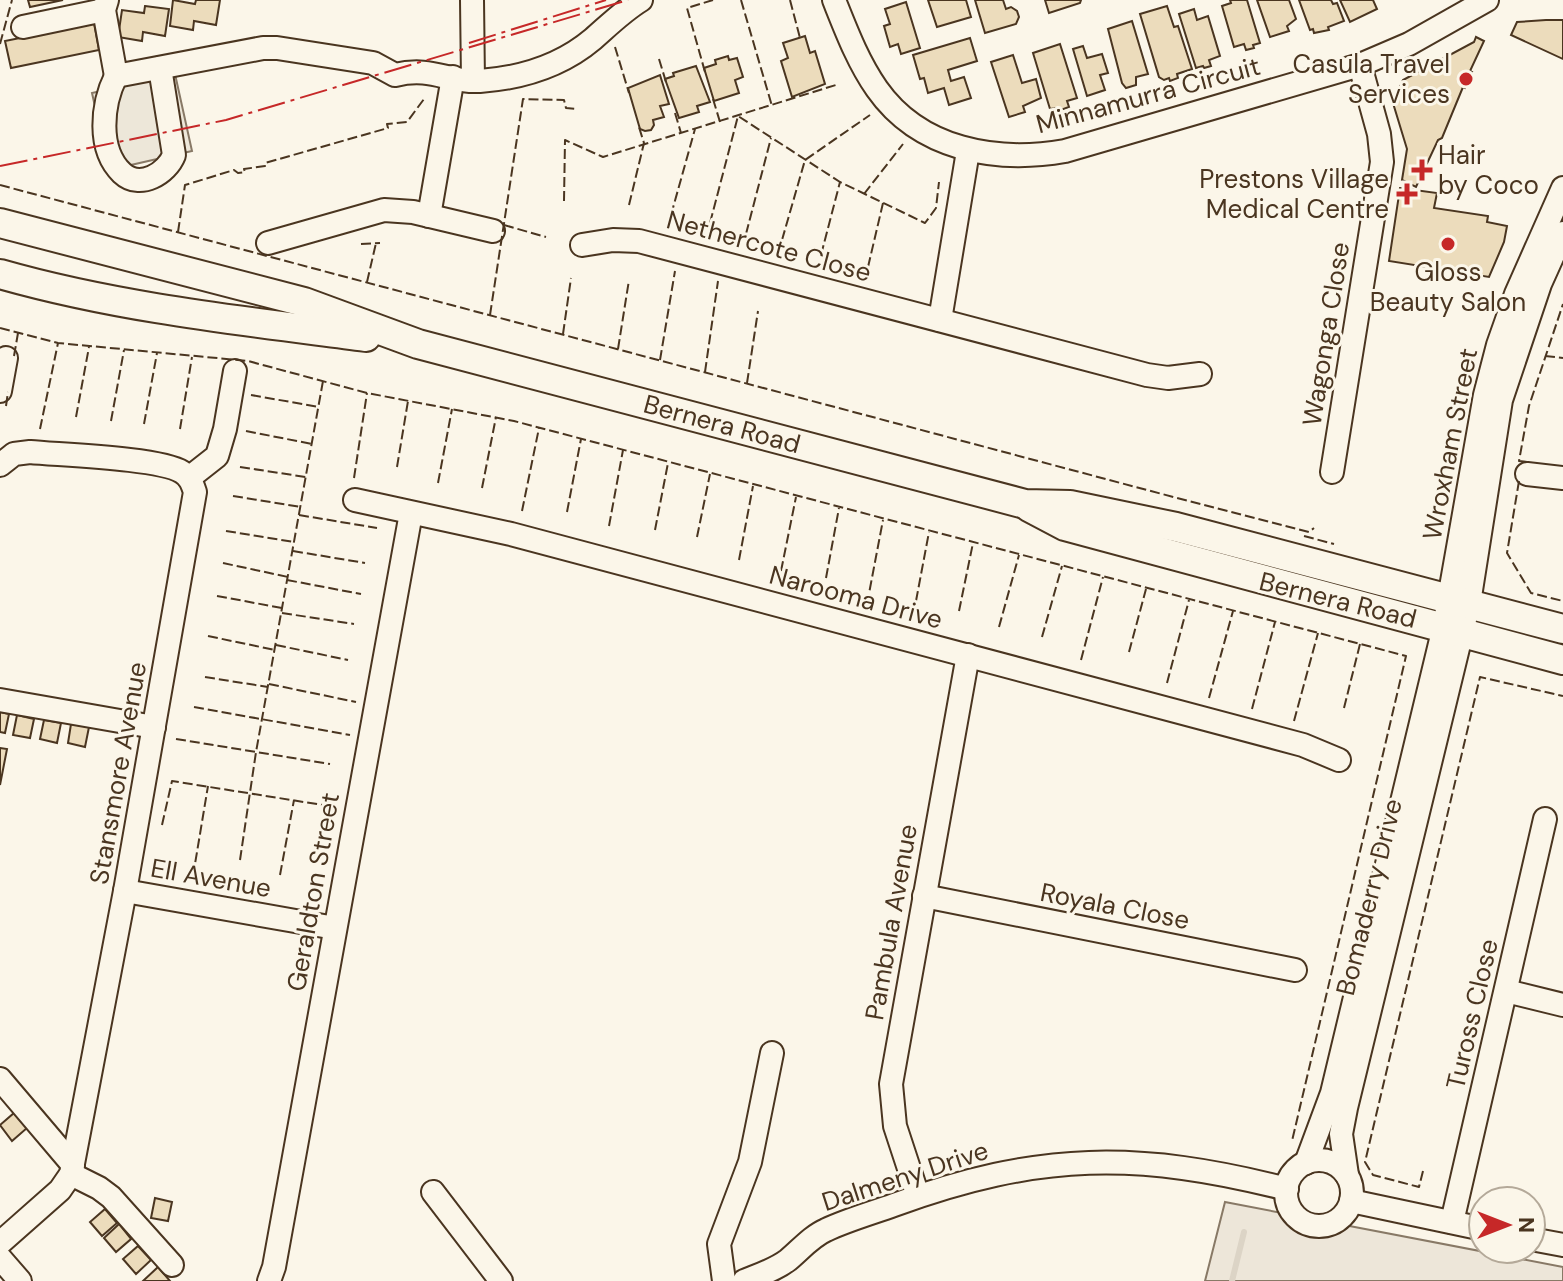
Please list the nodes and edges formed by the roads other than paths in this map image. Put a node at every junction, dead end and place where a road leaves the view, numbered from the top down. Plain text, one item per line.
1 (472, 0) edge
2 (641, 0) edge
3 (834, 0) edge
4 (1487, 0) edge
5 (106, 5) edge
6 (23, 27) dead end
7 (1360, 65) junction
8 (160, 68) junction
9 (116, 76) junction
10 (463, 79) junction
11 (968, 151) junction
12 (1563, 188) edge
13 (429, 216) junction
14 (0, 223) edge
15 (493, 231) dead end
16 (1563, 233) edge
17 (268, 243) dead end
18 (582, 245) dead end
19 (3, 276) edge
20 (940, 320) junction
21 (418, 344) junction
22 (6, 358) dead end
23 (235, 371) dead end
24 (1200, 374) dead end
25 (0, 391) edge
26 (2, 456) edge
27 (1332, 472) dead end
28 (1527, 474) dead end
29 (189, 478) junction
30 (1563, 478) edge
31 (355, 500) dead end
32 (1025, 504) junction
33 (411, 513) junction
34 (1459, 601) junction
35 (1563, 629) edge
36 (1453, 630) junction
37 (968, 655) junction
38 (1563, 660) edge
39 (0, 700) edge
40 (154, 727) junction
41 (1339, 760) dead end
42 (1545, 819) dead end
43 (125, 891) junction
44 (924, 896) junction
45 (335, 928) junction
46 (1295, 970) dead end
47 (1506, 991) junction
48 (1563, 1005) edge
49 (772, 1053) dead end
50 (0, 1079) edge
51 (1306, 1163) junction
52 (72, 1169) junction
53 (1347, 1175) junction
54 (1287, 1189) junction
55 (433, 1192) dead end
56 (918, 1196) junction
57 (1351, 1201) junction
58 (1452, 1222) junction
59 (1467, 1225) edge
60 (0, 1243) edge
61 (0, 1258) edge
62 (172, 1265) dead end
63 (20, 1281) edge
64 (269, 1281) edge
65 (501, 1281) edge
66 (724, 1281) edge
67 (744, 1281) edge

1 - 10 street
2 - 10 street
3 - 11 street, Minnamurra Circuit
4 - 7 street, Minnamurra Circuit
5 - 6 street
5 - 9 street
7 - 11 street, Minnamurra Circuit
7 - 27 street, Wagonga Close
8 - 9 street
8 - 9 street
8 - 10 street
10 - 13 street
11 - 20 street
12 - 34 street, Wroxham Street
13 - 15 street
13 - 17 street
14 - 21 main road, Bernera Road
16 - 34 street, Wroxham Street
18 - 20 street, Nethercote Close
19 - 21 main road, Bernera Road
20 - 24 street, Nethercote Close
21 - 32 main road, Bernera Road
22 - 25 street
23 - 29 street
26 - 29 street
28 - 30 street
29 - 40 street, Stansmore Avenue
31 - 33 street, Narooma Drive
32 - 34 main road, Bernera Road
32 - 36 main road, Bernera Road
33 - 37 street, Narooma Drive
33 - 45 street, Geraldton Street
34 - 35 main road, Bernera Road
34 - 36 street, Wroxham Street
36 - 38 main road, Bernera Road
36 - 51 street, Bomaderry Drive
36 - 53 street, Bomaderry Drive
37 - 41 street, Narooma Drive
37 - 44 street, Pambula Avenue
39 - 40 street
40 - 43 street, Stansmore Avenue
42 - 47 street, Tuross Close
43 - 45 street, Ell Avenue
43 - 52 street, Stansmore Avenue
44 - 46 street, Royala Close
44 - 56 street, Pambula Avenue
45 - 64 street, Geraldton Street
47 - 48 street
47 - 58 street, Tuross Close
49 - 66 street
50 - 52 street
51 - 53 street
51 - 54 street
52 - 60 street
52 - 62 street
53 - 57 street
54 - 56 street, Dalmeny Drive
54 - 57 street
55 - 65 street
56 - 67 street, Dalmeny Drive
57 - 58 street
58 - 59 street
61 - 63 street

